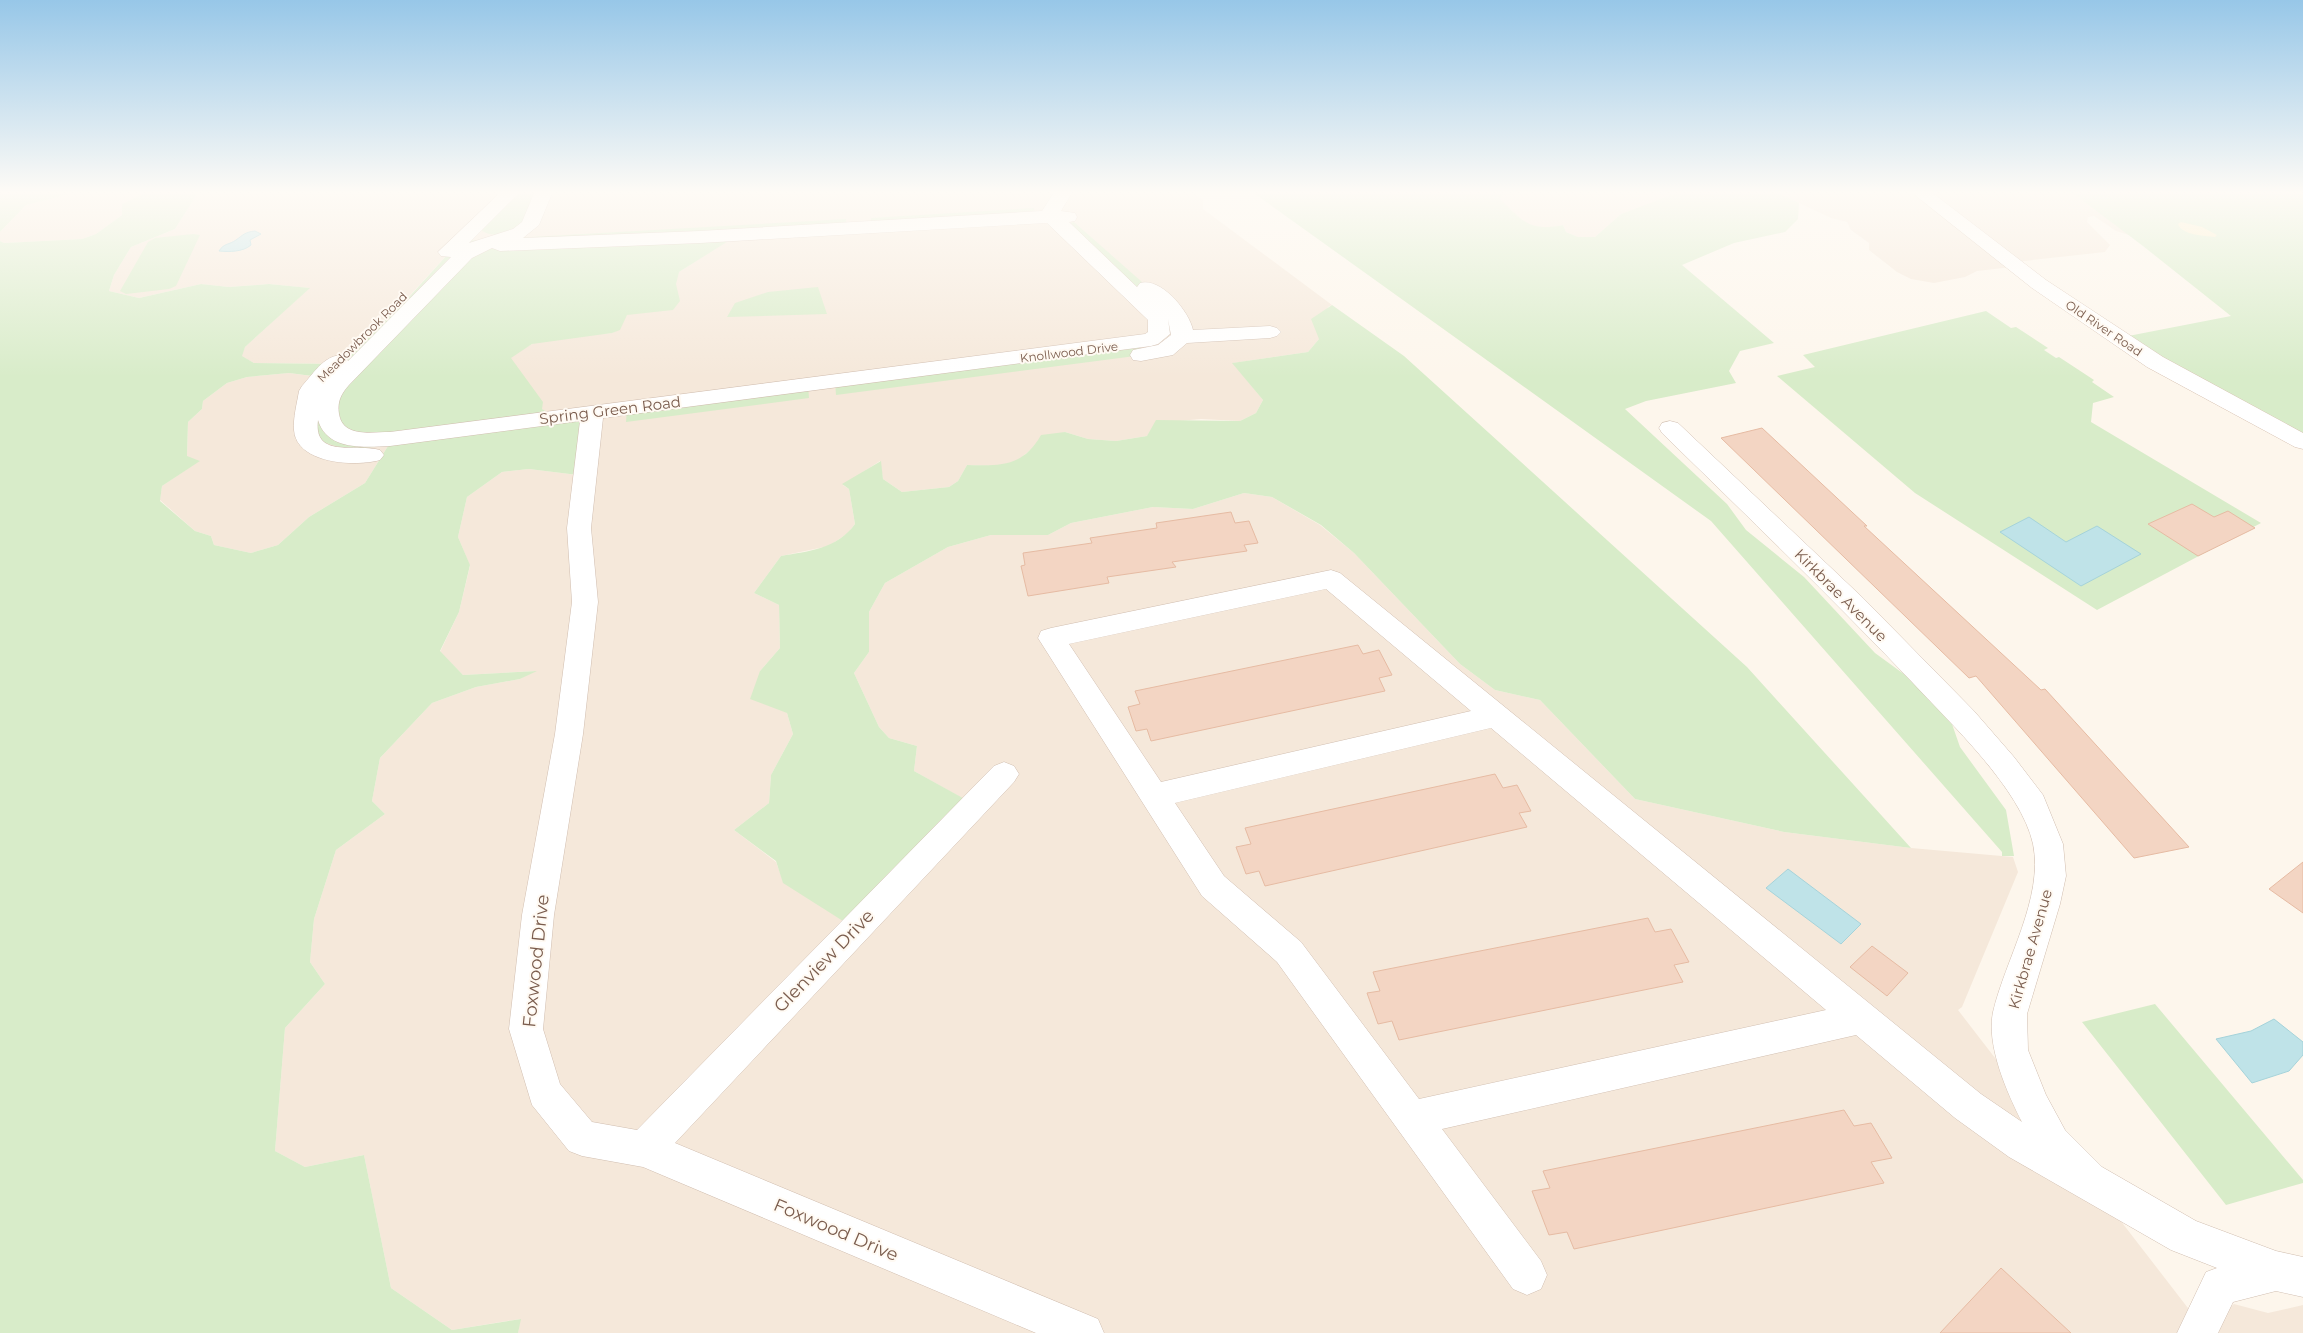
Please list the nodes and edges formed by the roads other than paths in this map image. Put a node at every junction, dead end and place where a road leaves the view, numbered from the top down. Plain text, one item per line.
1 (454, 253) edge
2 (1104, 253) edge
3 (1114, 253) edge
4 (1999, 253) edge
5 (1270, 332) dead end
6 (1182, 337) junction
7 (818, 390) junction
8 (591, 419) junction
9 (1670, 428) dead end
10 (2303, 442) edge
11 (389, 446) joint
12 (1494, 716) junction
13 (1004, 774) dead end
14 (1155, 796) junction
15 (1862, 1018) junction
16 (1412, 1118) junction
17 (644, 1149) junction
18 (2089, 1180) junction
19 (2290, 1274) edge
20 (1527, 1275) dead end
21 (1084, 1333) edge
22 (2197, 1333) edge

1 - 11 street, Meadowbrook Road
2 - 7 street, Knollwood Drive
3 - 6 street
4 - 10 street, Old River Road
5 - 6 street
6 - 7 street, Spring Green Road
7 - 8 street, Spring Green Road
8 - 11 street, Spring Green Road
8 - 17 street, Foxwood Drive
9 - 18 street, Kirkbrae Avenue
12 - 14 street
12 - 14 street
12 - 15 street
13 - 17 street, Glenview Drive
14 - 16 street
15 - 16 street
15 - 18 street
16 - 20 street
17 - 21 street, Foxwood Drive
18 - 19 street, Kirkbrae Avenue
19 - 22 street

